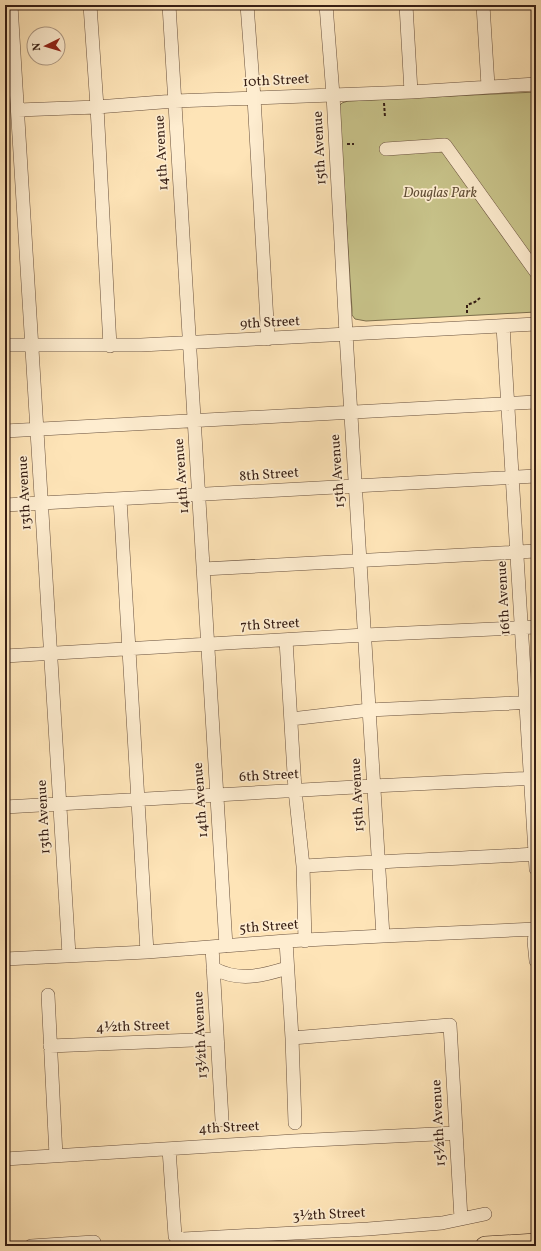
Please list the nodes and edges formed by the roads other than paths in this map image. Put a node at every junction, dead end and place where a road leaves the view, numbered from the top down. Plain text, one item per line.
1 (12, 5) edge
2 (90, 5) edge
3 (169, 5) edge
4 (247, 5) edge
5 (326, 5) edge
6 (406, 5) edge
7 (483, 5) edge
8 (536, 84) edge
9 (488, 86) junction
10 (411, 92) junction
11 (333, 95) junction
12 (254, 98) junction
13 (175, 100) junction
14 (97, 107) junction
15 (18, 110) junction
16 (386, 150) dead end
17 (536, 272) edge
18 (536, 324) edge
19 (502, 326) junction
20 (346, 334) junction
21 (268, 339) junction
22 (189, 343) junction
23 (5, 345) edge
24 (32, 345) junction
25 (110, 346) junction
26 (536, 402) edge
27 (507, 403) junction
28 (350, 413) junction
29 (194, 421) junction
30 (37, 429) junction
31 (5, 431) edge
32 (536, 476) edge
33 (512, 478) junction
34 (355, 485) junction
35 (199, 495) junction
36 (120, 499) junction
37 (41, 503) junction
38 (5, 505) edge
39 (536, 551) edge
40 (517, 552) junction
41 (360, 562) junction
42 (203, 569) junction
43 (536, 627) edge
44 (522, 628) junction
45 (365, 634) junction
46 (286, 640) junction
47 (207, 644) junction
48 (129, 649) junction
49 (50, 654) junction
50 (5, 656) edge
51 (531, 702) edge
52 (369, 710) junction
53 (291, 719) junction
54 (533, 778) edge
55 (373, 786) junction
56 (295, 790) junction
57 (217, 795) junction
58 (138, 800) junction
59 (60, 804) junction
60 (5, 807) edge
61 (535, 854) edge
62 (378, 861) junction
63 (303, 866) junction
64 (536, 869) edge
65 (536, 930) edge
66 (383, 936) junction
67 (305, 940) junction
68 (286, 941) junction
69 (226, 946) junction
70 (212, 947) junction
71 (147, 952) junction
72 (69, 955) junction
73 (5, 959) edge
74 (536, 961) edge
75 (213, 968) junction
76 (287, 968) junction
77 (48, 995) dead end
78 (292, 1038) junction
79 (217, 1039) junction
80 (50, 1046) junction
81 (222, 1120) dead end
82 (295, 1123) dead end
83 (456, 1133) junction
84 (169, 1149) junction
85 (56, 1156) junction
86 (5, 1159) edge
87 (485, 1214) dead end
88 (461, 1219) junction
89 (536, 1238) edge
90 (94, 1242) dead end
91 (536, 1243) edge
92 (31, 1246) edge
93 (490, 1246) edge

1 - 15 street, 13th Avenue
2 - 14 street
3 - 13 street, 14th Avenue
4 - 12 street
5 - 11 street, 15th Avenue
6 - 10 street
7 - 9 street
8 - 9 street, 10th Street
9 - 10 street, 10th Street
10 - 11 street, 10th Street
11 - 12 street, 10th Street
11 - 20 street, 15th Avenue
12 - 13 street, 10th Street
12 - 21 street
13 - 14 street, 10th Street
13 - 22 street, 14th Avenue
14 - 15 street, 10th Street
14 - 25 street
15 - 24 street, 13th Avenue
16 - 17 street
18 - 19 street, 9th Street
19 - 20 street, 9th Street
19 - 27 street, 16th Avenue
20 - 21 street, 9th Street
20 - 28 street, 15th Avenue
21 - 22 street, 9th Street
22 - 25 street, 9th Street
22 - 29 street, 14th Avenue
23 - 24 street, 9th Street
24 - 25 street, 9th Street
24 - 30 street, 13th Avenue
26 - 27 street
27 - 28 street
27 - 33 street, 16th Avenue
28 - 29 street
28 - 34 street, 15th Avenue
29 - 30 street
29 - 35 street, 14th Avenue
30 - 31 street
30 - 37 street, 13th Avenue
32 - 33 street, 8th Street
33 - 34 street, 8th Street
33 - 40 street, 16th Avenue
34 - 35 street, 8th Street
34 - 41 street, 15th Avenue
35 - 36 street, 8th Street
35 - 42 street, 14th Avenue
36 - 37 street, 8th Street
36 - 48 street
37 - 38 street, 8th Street
37 - 49 street, 13th Avenue
39 - 40 street
40 - 41 street
40 - 44 street, 16th Avenue
41 - 42 street
41 - 45 street, 15th Avenue
42 - 47 street, 14th Avenue
43 - 44 street, 7th Street
44 - 45 street, 7th Street
44 - 51 street, 16th Avenue
45 - 46 street, 7th Street
45 - 52 street, 15th Avenue
46 - 47 street, 7th Street
46 - 53 street
47 - 48 street, 7th Street
47 - 57 street, 14th Avenue
48 - 49 street, 7th Street
48 - 58 street
49 - 50 street, 7th Street
49 - 59 street, 13th Avenue
51 - 52 street
51 - 54 street, 16th Avenue
52 - 53 street
52 - 55 street, 15th Avenue
53 - 56 street
54 - 55 street, 6th Street
54 - 61 street, 16th Avenue
55 - 56 street, 6th Street
55 - 62 street, 15th Avenue
56 - 57 street, 6th Street
56 - 63 street
57 - 58 street, 6th Street
57 - 69 street, 14th Avenue
58 - 59 street, 6th Street
58 - 71 street
59 - 60 street, 6th Street
59 - 72 street, 13th Avenue
61 - 62 street
61 - 64 street, 16th Avenue
62 - 63 street
62 - 66 street, 15th Avenue
63 - 67 street
65 - 66 street, 5th Street
65 - 74 street
66 - 67 street, 5th Street
67 - 68 street, 5th Street
68 - 69 street, 5th Street
68 - 76 street
69 - 70 street, 5th Street
70 - 71 street, 5th Street
70 - 75 street, 13½th Avenue
71 - 72 street, 5th Street
72 - 73 street, 5th Street
75 - 76 street
75 - 79 street, 13½th Avenue
76 - 78 street
77 - 80 street
78 - 82 street
78 - 83 street, 15½th Avenue
79 - 80 street, 4½th Street
79 - 81 street, 13½th Avenue
80 - 85 street
83 - 84 street, 4th Street
83 - 88 street, 15½th Avenue
84 - 85 street, 4th Street
84 - 88 street, 3½th Street
85 - 86 street, 4th Street
87 - 88 street, 3½th Street
89 - 93 highway
90 - 92 street
91 - 93 highway

